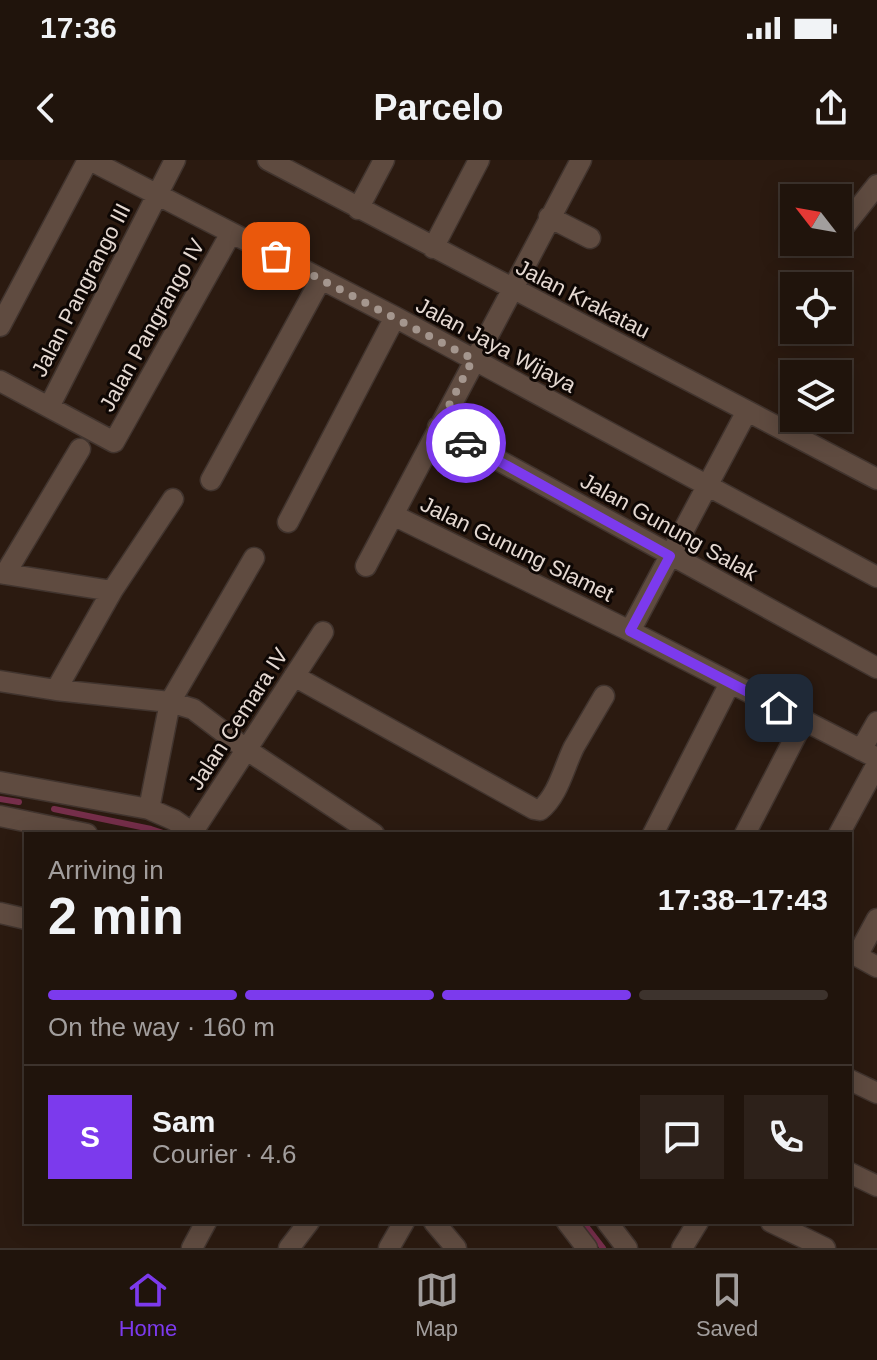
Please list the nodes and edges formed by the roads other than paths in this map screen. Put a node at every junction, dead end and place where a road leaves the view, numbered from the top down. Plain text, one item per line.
1 (89, 160) edge
2 (175, 160) edge
3 (268, 160) edge
4 (384, 160) edge
5 (479, 160) edge
6 (581, 160) edge
7 (293, 166) edge
8 (877, 185) edge
9 (156, 195) junction
10 (358, 209) junction
11 (852, 216) edge
12 (549, 217) junction
13 (231, 233) junction
14 (590, 238) dead end
15 (433, 248) junction
16 (321, 279) junction
17 (510, 289) junction
18 (395, 317) junction
19 (0, 326) edge
20 (473, 359) junction
21 (0, 381) edge
22 (49, 407) junction
23 (747, 411) junction
24 (438, 427) junction
25 (80, 449) dead end
26 (877, 479) edge
27 (211, 480) dead end
28 (707, 486) junction
29 (173, 499) dead end
30 (393, 515) junction
31 (288, 522) dead end
32 (670, 556) junction
33 (254, 558) dead end
34 (366, 566) dead end
35 (3, 574) edge
36 (877, 577) edge
37 (112, 591) junction
38 (630, 631) junction
39 (323, 632) dead end
40 (877, 668) edge
41 (294, 676) junction
42 (0, 681) edge
43 (730, 683) junction
44 (56, 690) junction
45 (604, 696) dead end
46 (170, 702) junction
47 (804, 720) junction
48 (877, 722) edge
49 (247, 750) junction
50 (872, 758) edge
51 (0, 782) edge
52 (40, 807) junction
53 (149, 809) junction
54 (0, 816) edge
55 (84, 832) edge
56 (192, 832) edge
57 (194, 832) edge
58 (371, 832) edge
59 (654, 832) edge
60 (746, 832) edge
61 (840, 832) edge
62 (0, 913) edge
63 (24, 919) edge
64 (877, 919) edge
65 (853, 954) edge
66 (877, 967) edge
67 (852, 1081) edge
68 (877, 1093) edge
69 (852, 1174) edge
70 (877, 1186) edge
71 (205, 1224) edge
72 (307, 1224) edge
73 (403, 1224) edge
74 (436, 1224) edge
75 (569, 1224) edge
76 (609, 1224) edge
77 (697, 1224) edge
78 (775, 1224) edge
79 (192, 1248) edge
80 (289, 1248) edge
81 (389, 1248) edge
82 (456, 1248) edge
83 (587, 1248) edge
84 (627, 1248) edge
85 (682, 1248) edge
86 (825, 1248) edge

1 - 9 street, Jalan Jaya Wijaya
1 - 19 street
2 - 9 street
3 - 7 street, Jalan Krakatau
4 - 10 street
5 - 15 street
6 - 12 street
7 - 10 street, Jalan Krakatau
8 - 11 street
9 - 13 street, Jalan Jaya Wijaya
9 - 22 street, Jalan Pangrango III
10 - 15 street, Jalan Krakatau
12 - 14 street
12 - 17 street
13 - 16 street, Jalan Jaya Wijaya
13 - 22 street, Jalan Pangrango IV
15 - 17 street, Jalan Krakatau
16 - 18 street, Jalan Jaya Wijaya
16 - 27 street
17 - 20 street
17 - 23 street, Jalan Krakatau
18 - 20 street, Jalan Jaya Wijaya
18 - 31 street
20 - 24 street
20 - 28 street, Jalan Jaya Wijaya
21 - 22 street
23 - 26 street, Jalan Krakatau
23 - 28 street
24 - 30 street
24 - 32 street, Jalan Gunung Salak
25 - 35 street
28 - 32 street
28 - 36 street, Jalan Jaya Wijaya
29 - 37 street
30 - 34 street
30 - 38 street, Jalan Gunung Slamet
32 - 38 street
32 - 40 street, Jalan Gunung Salak
33 - 46 street
35 - 37 street
37 - 44 street
38 - 43 street, Jalan Gunung Slamet
39 - 41 street, Jalan Cemara IV
41 - 45 street
41 - 49 street, Jalan Cemara IV
42 - 44 street
43 - 47 street, Jalan Gunung Slamet
43 - 59 street
44 - 46 street
46 - 49 street
46 - 53 street
47 - 50 street, Jalan Gunung Slamet
47 - 60 street
48 - 50 street
49 - 57 street, Jalan Cemara IV
49 - 58 street
50 - 61 street
51 - 52 street
52 - 53 street
52 - 54 street
52 - 55 street
53 - 56 street
62 - 63 street
64 - 65 street
65 - 66 street
67 - 68 street
69 - 70 street
71 - 79 street
72 - 80 street
73 - 81 street
74 - 82 street
75 - 83 street
76 - 84 street
77 - 85 street
78 - 86 street

